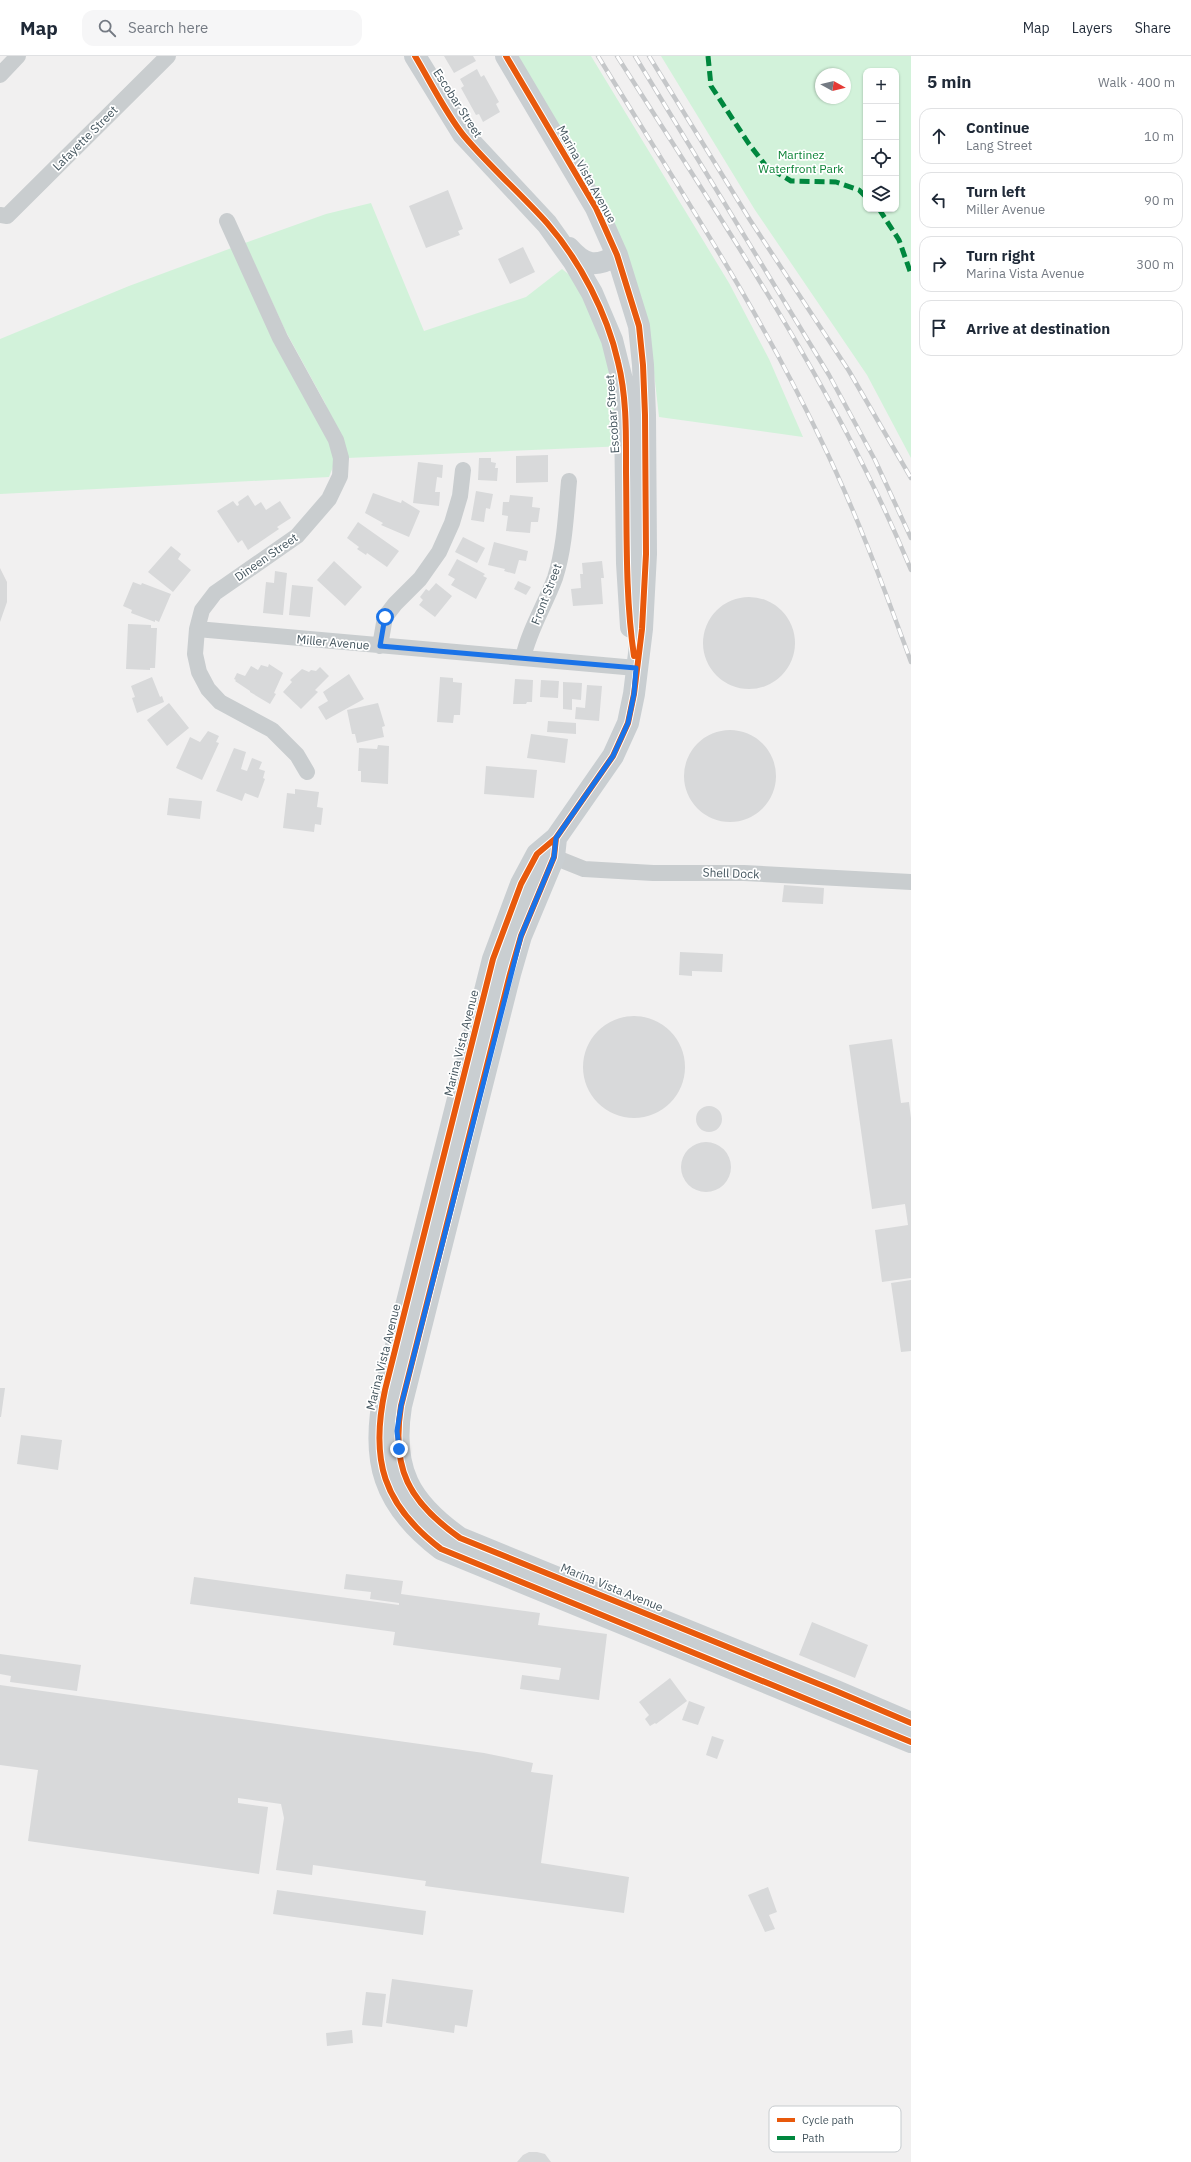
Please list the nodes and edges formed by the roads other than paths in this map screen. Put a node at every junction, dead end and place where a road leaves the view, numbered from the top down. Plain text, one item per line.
1 (18, 56) edge
2 (168, 56) edge
3 (415, 56) edge
4 (506, 56) edge
5 (0, 75) edge
6 (0, 215) edge
7 (227, 221) dead end
8 (548, 224) junction
9 (617, 255) junction
10 (463, 470) dead end
11 (569, 481) dead end
12 (197, 629) junction
13 (380, 646) junction
14 (524, 658) junction
15 (636, 668) junction
16 (308, 772) dead end
17 (555, 847) junction
18 (911, 882) edge
19 (911, 1723) edge
20 (911, 1742) edge

1 - 5 street
2 - 6 street, Lafayette Street
3 - 8 main road, Escobar Street
4 - 9 main road, Marina Vista Avenue
7 - 12 street, Dineen Street
8 - 9 main road
8 - 15 main road, Escobar Street
9 - 15 main road, Marina Vista Avenue
10 - 13 street
11 - 14 street, Front Street
12 - 13 street, Miller Avenue
12 - 16 street, Dineen Street
13 - 14 street, Miller Avenue
14 - 15 street, Miller Avenue
15 - 17 main road, Marina Vista Avenue
17 - 18 street, Shell Dock
17 - 19 main road, Marina Vista Avenue
17 - 20 main road, Marina Vista Avenue

